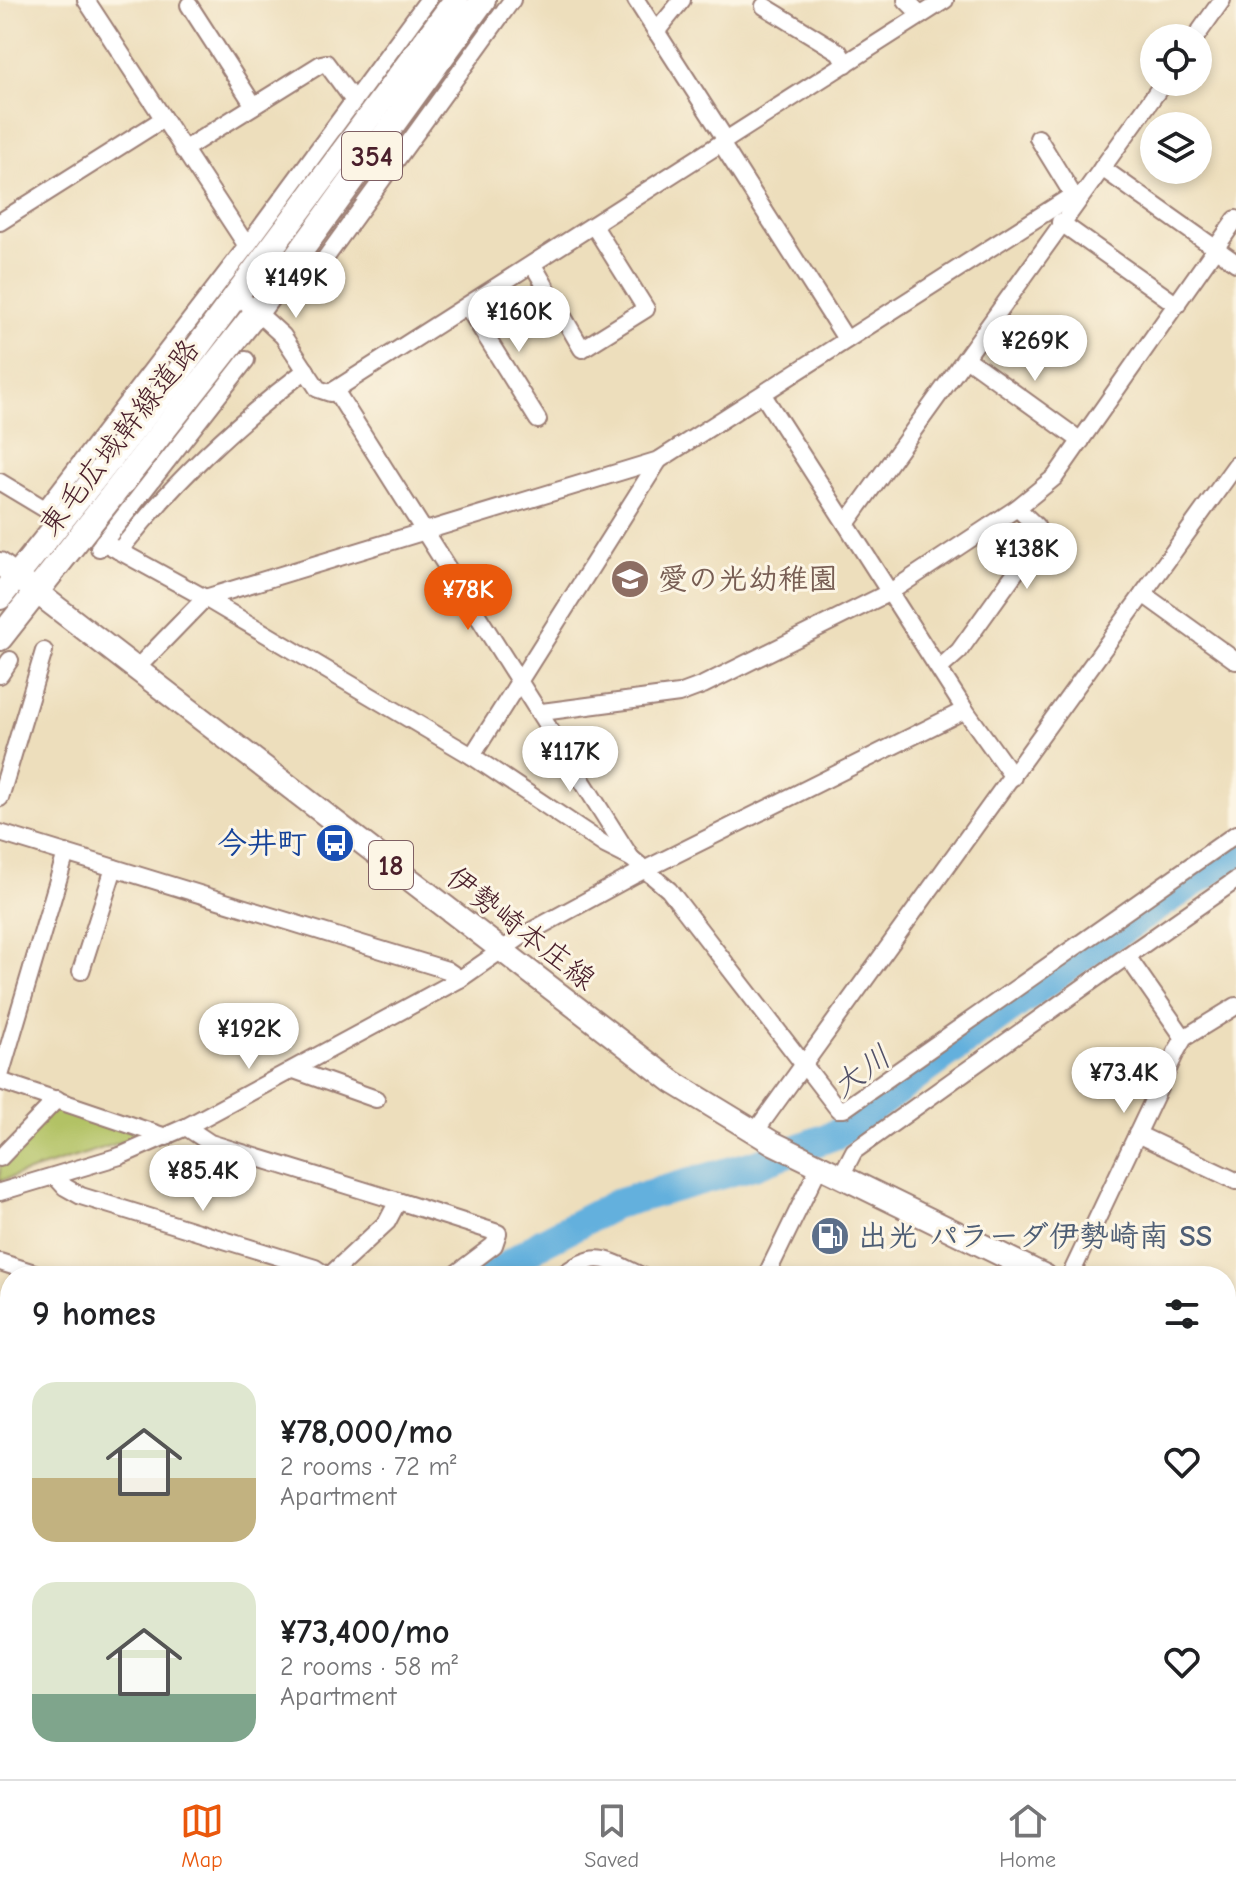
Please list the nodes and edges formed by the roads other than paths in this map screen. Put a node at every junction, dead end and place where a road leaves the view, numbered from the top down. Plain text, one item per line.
1 (86, 0) edge
2 (428, 0) edge
3 (456, 0) edge
4 (483, 0) edge
5 (512, 0) edge
6 (636, 0) edge
7 (682, 0) edge
8 (906, 0) edge
9 (945, 0) edge
10 (1222, 0) edge
11 (189, 5) dead end
12 (764, 6) dead end
13 (921, 15) junction
14 (1205, 24) edge
15 (656, 32) junction
16 (846, 64) junction
17 (1154, 96) edge
18 (354, 101) junction
19 (253, 104) junction
20 (163, 119) junction
21 (336, 126) junction
22 (1038, 138) dead end
23 (724, 142) junction
24 (183, 150) junction
25 (1102, 168) junction
26 (326, 178) junction
27 (375, 193) junction
28 (1076, 195) junction
29 (332, 211) junction
30 (1236, 219) edge
31 (0, 222) edge
32 (1060, 222) junction
33 (594, 226) junction
34 (247, 246) junction
35 (1215, 248) junction
36 (1236, 263) edge
37 (533, 265) junction
38 (311, 278) dead end
39 (238, 295) junction
40 (1177, 305) junction
41 (467, 306) junction
42 (258, 310) junction
43 (180, 334) junction
44 (846, 339) junction
45 (966, 358) junction
46 (246, 360) dead end
47 (306, 370) junction
48 (170, 384) junction
49 (335, 390) junction
50 (763, 395) junction
51 (211, 406) junction
52 (538, 420) dead end
53 (171, 424) junction
54 (1081, 441) junction
55 (102, 450) junction
56 (143, 459) junction
57 (659, 460) junction
58 (1236, 465) edge
59 (0, 482) edge
60 (140, 497) junction
61 (1017, 508) junction
62 (846, 524) junction
63 (427, 531) junction
64 (119, 551) junction
65 (8, 570) edge
66 (37, 592) junction
67 (890, 592) junction
68 (1143, 594) junction
69 (0, 597) edge
70 (205, 598) junction
71 (5, 649) edge
72 (44, 651) dead end
73 (1236, 661) edge
74 (941, 667) junction
75 (136, 669) junction
76 (0, 675) edge
77 (520, 678) junction
78 (965, 710) junction
79 (542, 712) junction
80 (472, 756) junction
81 (1013, 777) junction
82 (0, 798) edge
83 (0, 833) edge
84 (1236, 834) edge
85 (66, 853) junction
86 (631, 858) junction
87 (114, 868) junction
88 (647, 871) junction
89 (1236, 880) edge
90 (501, 951) junction
91 (1127, 956) junction
92 (81, 971) dead end
93 (460, 979) junction
94 (1236, 1006) edge
95 (1184, 1038) junction
96 (806, 1066) junction
97 (294, 1070) junction
98 (0, 1079) edge
99 (57, 1099) junction
100 (376, 1099) dead end
101 (186, 1127) junction
102 (1137, 1134) junction
103 (166, 1137) junction
104 (764, 1138) junction
105 (0, 1158) edge
106 (818, 1164) junction
107 (55, 1176) junction
108 (841, 1176) junction
109 (1236, 1181) edge
110 (0, 1192) edge
111 (398, 1201) junction
112 (308, 1266) edge
113 (339, 1266) edge
114 (466, 1266) edge
115 (576, 1266) edge
116 (620, 1266) edge
117 (771, 1266) edge
118 (1025, 1266) edge
119 (1075, 1266) edge

1 - 20 street
2 - 18 street
3 - 26 highway, 東毛広域幹線道路 / 354
4 - 29 highway, 東毛広域幹線道路 / 354
5 - 27 street
6 - 15 street
7 - 15 street
8 - 13 street
9 - 13 street
10 - 14 street
11 - 19 street
12 - 16 street
13 - 16 street
15 - 23 street
16 - 23 street
17 - 25 street
18 - 19 street
18 - 21 street
19 - 24 street
20 - 24 street
20 - 31 street
21 - 26 street
21 - 34 street
22 - 28 street
23 - 33 street
23 - 44 street
24 - 34 street
25 - 28 street
25 - 35 street
26 - 39 highway, 東毛広域幹線道路 / 354
27 - 29 street
27 - 38 street
28 - 32 street
28 - 44 street
29 - 42 highway, 東毛広域幹線道路 / 354
30 - 35 street
32 - 40 street
32 - 45 street
33 - 37 street
33 - 37 street
34 - 43 street
35 - 36 street
35 - 40 street
37 - 41 street
39 - 42 street
39 - 48 highway, 東毛広域幹線道路 / 354
40 - 54 street
41 - 49 street
41 - 52 street
42 - 47 street
42 - 53 highway, 東毛広域幹線道路 / 354
43 - 48 street
43 - 55 street
44 - 50 street
45 - 54 street
45 - 62 street
46 - 51 street
47 - 49 street
47 - 64 street
48 - 55 highway, 東毛広域幹線道路 / 354
49 - 63 street
50 - 57 street
50 - 62 street
51 - 53 street
51 - 60 street
53 - 56 highway, 東毛広域幹線道路 / 354
54 - 61 street
55 - 59 street
55 - 65 highway, 東毛広域幹線道路 / 354
56 - 60 street
56 - 66 highway, 東毛広域幹線道路 / 354
57 - 63 street
57 - 77 street
58 - 68 street
60 - 64 street
61 - 67 street
61 - 74 street
62 - 67 street
63 - 70 street
63 - 77 street
64 - 70 street
65 - 66 main road, 伊勢崎本庄線 / 18
65 - 69 highway, 東毛広域幹線道路 / 354
66 - 71 highway, 東毛広域幹線道路 / 354
66 - 75 main road, 伊勢崎本庄線 / 18
67 - 74 street
67 - 79 street
68 - 73 street
68 - 81 street
70 - 75 street
70 - 80 street
71 - 76 street
72 - 82 street
74 - 78 street
75 - 90 main road, 伊勢崎本庄線 / 18
77 - 79 street
77 - 80 street
78 - 81 street
78 - 88 street
79 - 86 street
80 - 86 street
81 - 96 street
83 - 85 street
84 - 96 street
85 - 87 street
85 - 98 street
86 - 88 street
87 - 92 street
87 - 93 street
88 - 90 street
88 - 96 street
89 - 91 street
90 - 93 street
90 - 104 main road, 伊勢崎本庄線 / 18
91 - 95 street
91 - 108 street
93 - 97 street
94 - 95 street
95 - 102 street
96 - 104 street
97 - 100 street
97 - 101 street
98 - 99 street
99 - 103 street
99 - 105 street
101 - 103 street
101 - 111 street
102 - 109 street
102 - 119 street
103 - 107 street
104 - 106 main road, 伊勢崎本庄線 / 18
106 - 108 main road, 伊勢崎本庄線 / 18
106 - 117 street
107 - 110 street
107 - 112 street
108 - 118 main road, 伊勢崎本庄線 / 18
111 - 113 street
111 - 114 street
115 - 116 street

